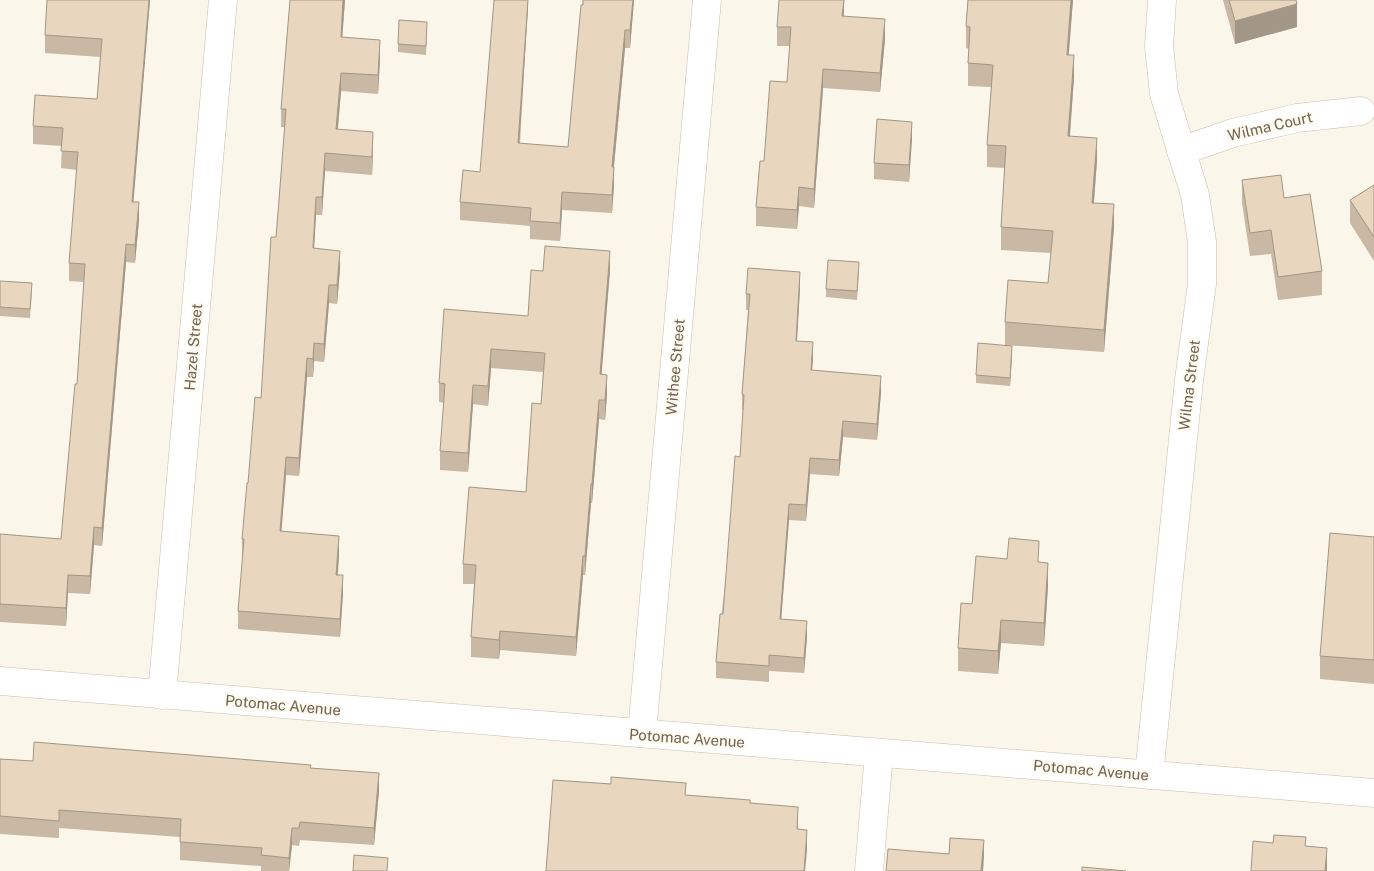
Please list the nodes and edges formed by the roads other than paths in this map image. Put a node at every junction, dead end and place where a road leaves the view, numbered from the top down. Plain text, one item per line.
1 (223, 0) edge
2 (707, 0) edge
3 (1162, 0) edge
4 (1361, 110) dead end
5 (1181, 151) junction
6 (0, 682) edge
7 (162, 695) junction
8 (642, 733) junction
9 (879, 753) junction
10 (1149, 775) junction
11 (1374, 793) edge
12 (869, 871) edge

1 - 7 street, Hazel Street
2 - 8 street, Withee Street
3 - 5 street, Wilma Street
4 - 5 street, Wilma Court
5 - 10 street, Wilma Street
6 - 7 street, Potomac Avenue
7 - 8 street, Potomac Avenue
8 - 9 street, Potomac Avenue
9 - 10 street, Potomac Avenue
9 - 12 street
10 - 11 street, Potomac Avenue

